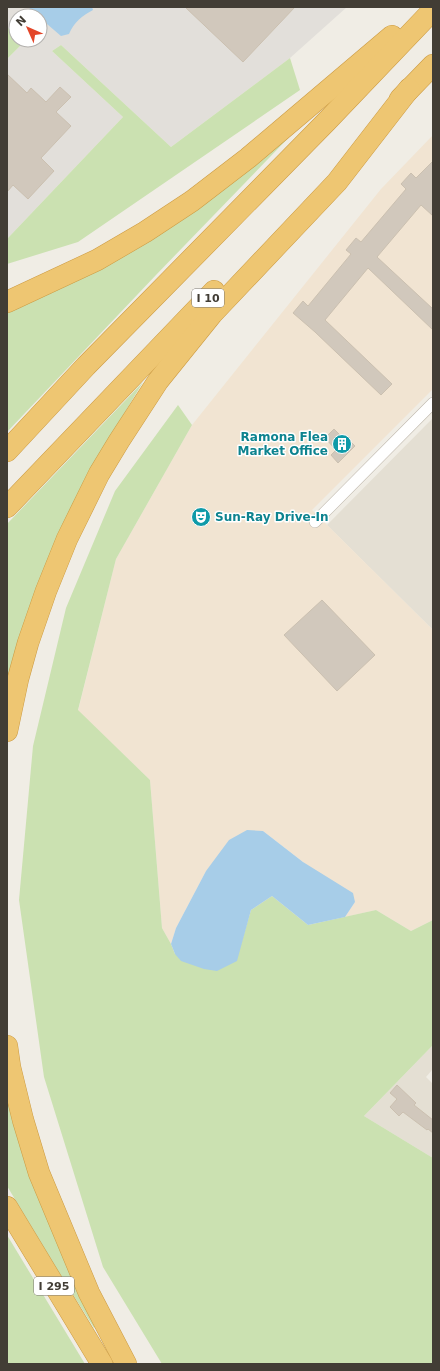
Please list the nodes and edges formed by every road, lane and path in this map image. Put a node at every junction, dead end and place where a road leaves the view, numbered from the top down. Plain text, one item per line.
1 (431, 7) edge
2 (433, 10) edge
3 (433, 65) edge
4 (409, 89) junction
5 (7, 302) edge
6 (433, 403) edge
7 (7, 451) edge
8 (7, 507) edge
9 (315, 522) dead end
10 (7, 731) edge
11 (7, 1046) edge
12 (7, 1207) edge
13 (102, 1364) edge
14 (126, 1364) edge

1 - 5 highway
2 - 7 highway
3 - 4 highway, I 10
4 - 8 highway, I 10
4 - 10 highway
6 - 9 street
11 - 14 highway
12 - 13 highway, I 295

